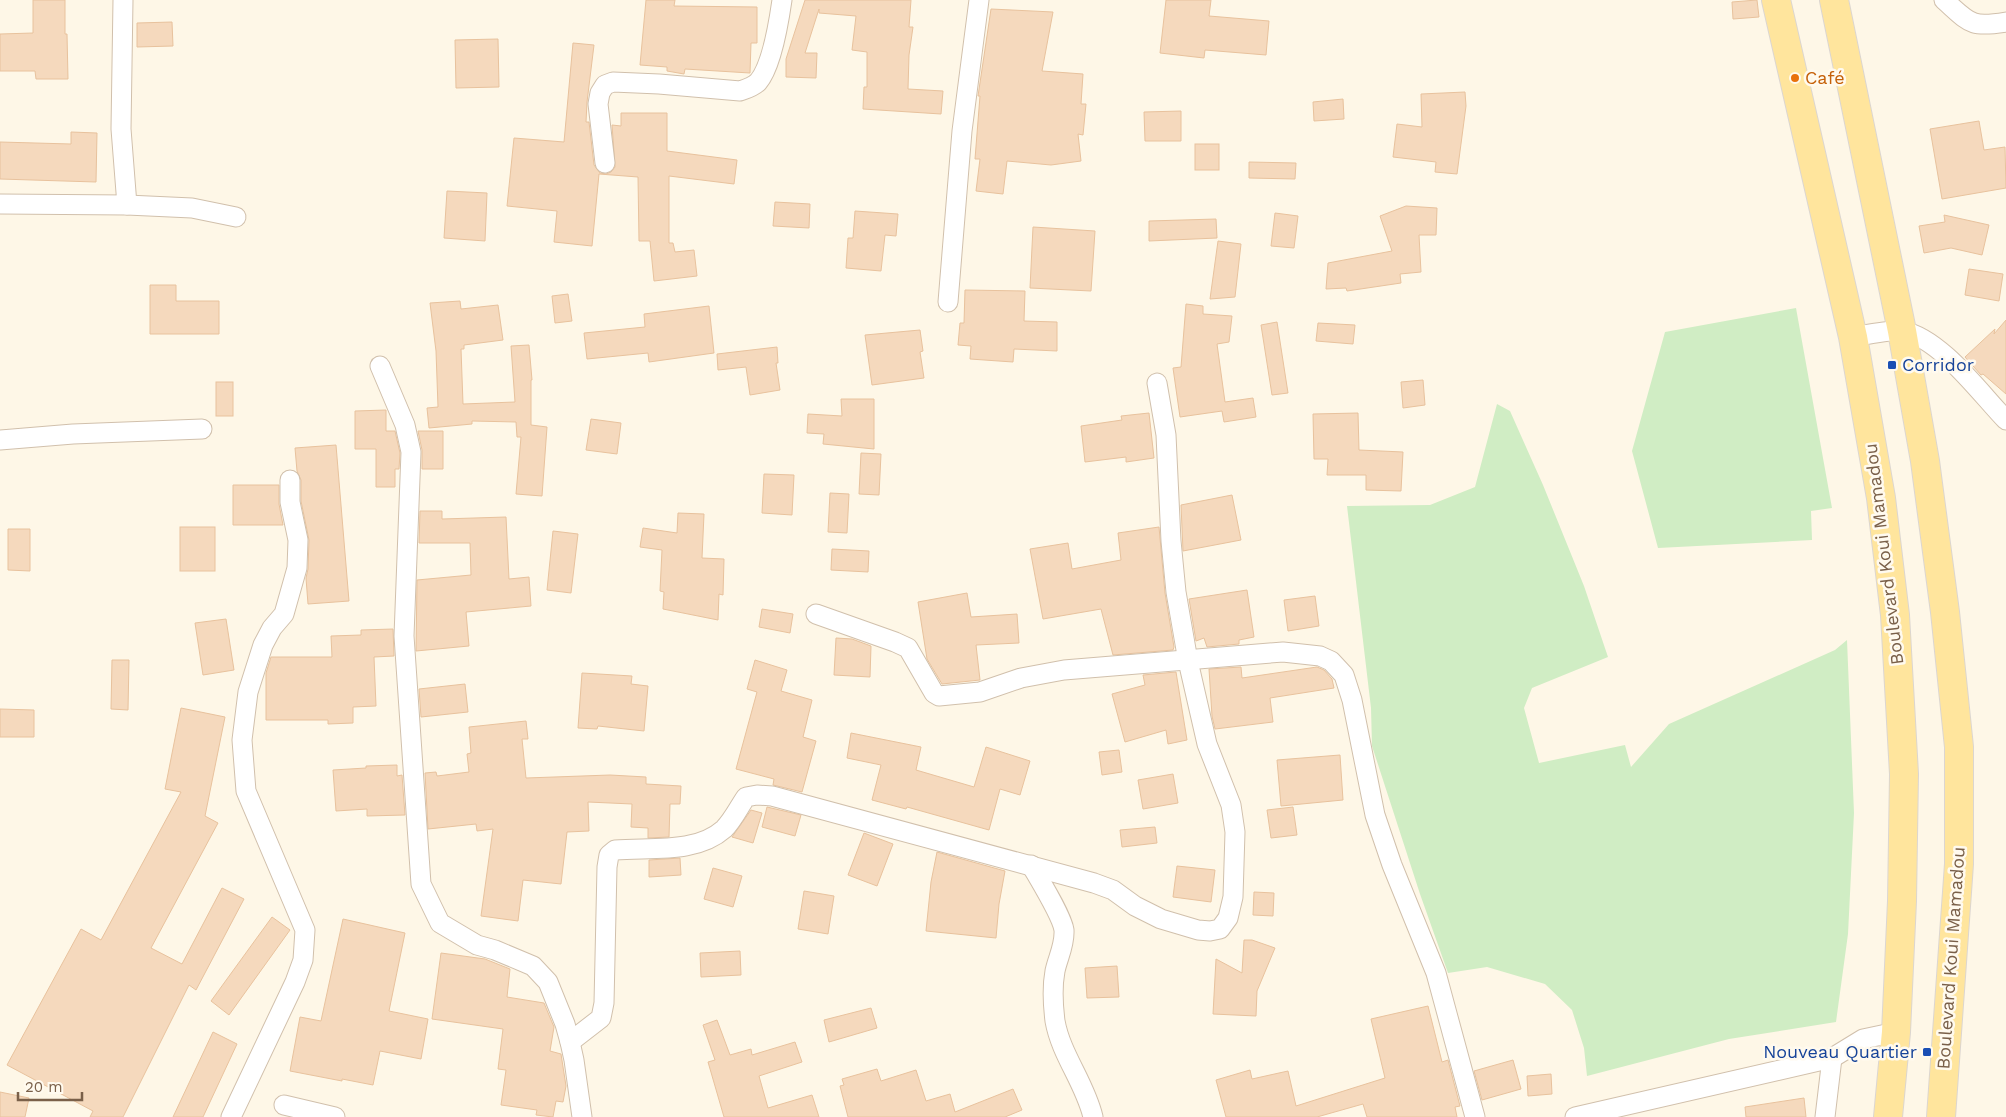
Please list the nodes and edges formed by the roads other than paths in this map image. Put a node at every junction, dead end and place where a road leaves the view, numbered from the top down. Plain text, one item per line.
1 (123, 0) edge
2 (782, 0) edge
3 (979, 0) edge
4 (1776, 0) edge
5 (1834, 0) edge
6 (1944, 0) edge
7 (2006, 22) edge
8 (605, 163) dead end
9 (0, 204) edge
10 (127, 205) junction
11 (236, 217) dead end
12 (948, 302) dead end
13 (1902, 331) junction
14 (1853, 337) junction
15 (380, 366) dead end
16 (1157, 383) dead end
17 (2006, 420) edge
18 (202, 429) dead end
19 (0, 440) edge
20 (290, 480) dead end
21 (816, 614) dead end
22 (1188, 661) junction
23 (1032, 865) junction
24 (1896, 1032) junction
25 (570, 1042) junction
26 (1832, 1058) junction
27 (284, 1105) dead end
28 (231, 1117) edge
29 (335, 1117) edge
30 (582, 1117) edge
31 (1093, 1117) edge
32 (1474, 1117) edge
33 (1575, 1117) edge
34 (1825, 1117) edge
35 (1888, 1117) edge
36 (1941, 1117) edge

1 - 10 street
2 - 8 street
3 - 12 street
4 - 14 main road, Boulevard Koui Mamadou
5 - 13 main road, Boulevard Koui Mamadou
6 - 7 street
9 - 10 street
10 - 11 street
13 - 14 street
13 - 17 street
13 - 36 main road, Boulevard Koui Mamadou
14 - 24 main road, Boulevard Koui Mamadou
15 - 25 street
16 - 22 street
18 - 19 street
20 - 28 street
21 - 22 street
22 - 23 street
22 - 32 street
23 - 25 street
23 - 31 street
24 - 26 street
24 - 35 main road, Boulevard Koui Mamadou
25 - 30 street
26 - 33 street
26 - 34 street
27 - 29 street

